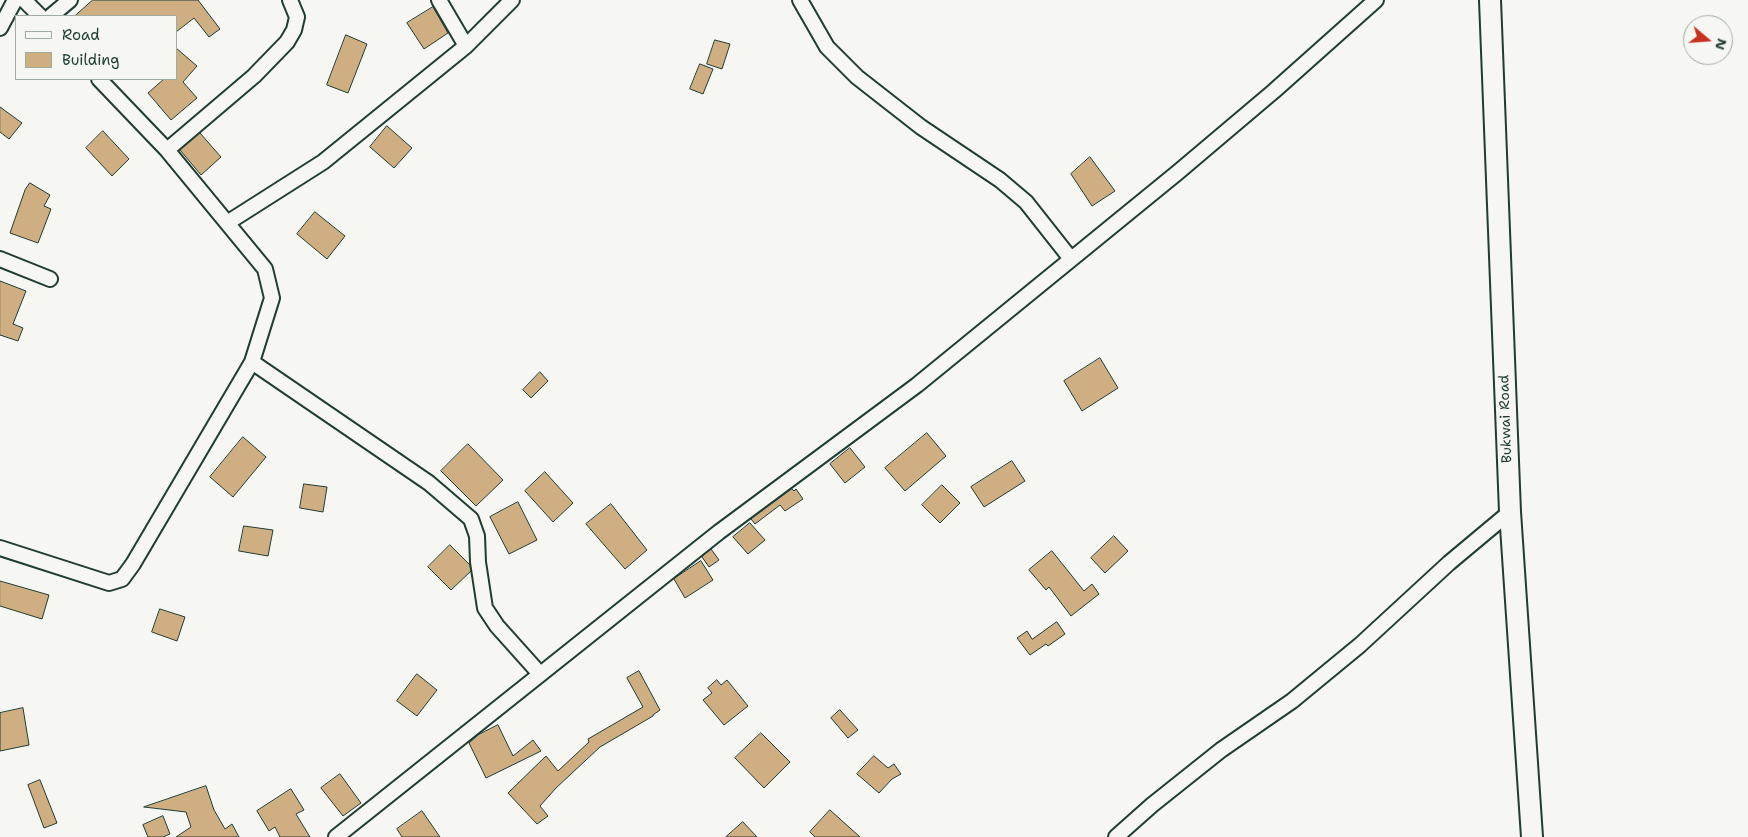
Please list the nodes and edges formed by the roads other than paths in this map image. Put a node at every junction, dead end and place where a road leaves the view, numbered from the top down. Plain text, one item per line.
1 (15, 0) edge
2 (24, 0) edge
3 (70, 0) edge
4 (290, 0) edge
5 (439, 0) edge
6 (512, 0) edge
7 (800, 0) edge
8 (1376, 0) edge
9 (1490, 0) edge
10 (39, 15) edge
11 (52, 15) edge
12 (0, 28) edge
13 (466, 46) junction
14 (100, 80) edge
15 (166, 150) junction
16 (227, 223) junction
17 (0, 259) edge
18 (1071, 259) junction
19 (50, 278) dead end
20 (252, 362) junction
21 (1510, 512) junction
22 (0, 548) edge
23 (540, 674) junction
24 (336, 837) edge
25 (1116, 837) edge
26 (1532, 837) edge

1 - 12 street
2 - 10 street
3 - 11 street
4 - 15 street
5 - 13 street
6 - 13 street
7 - 18 street
8 - 18 street
9 - 21 street, Bukwai Road
13 - 16 street
14 - 15 street
15 - 16 street
16 - 20 street
17 - 19 street
18 - 23 street
20 - 22 street
20 - 23 street
21 - 25 street
21 - 26 street, Bukwai Road
23 - 24 street

